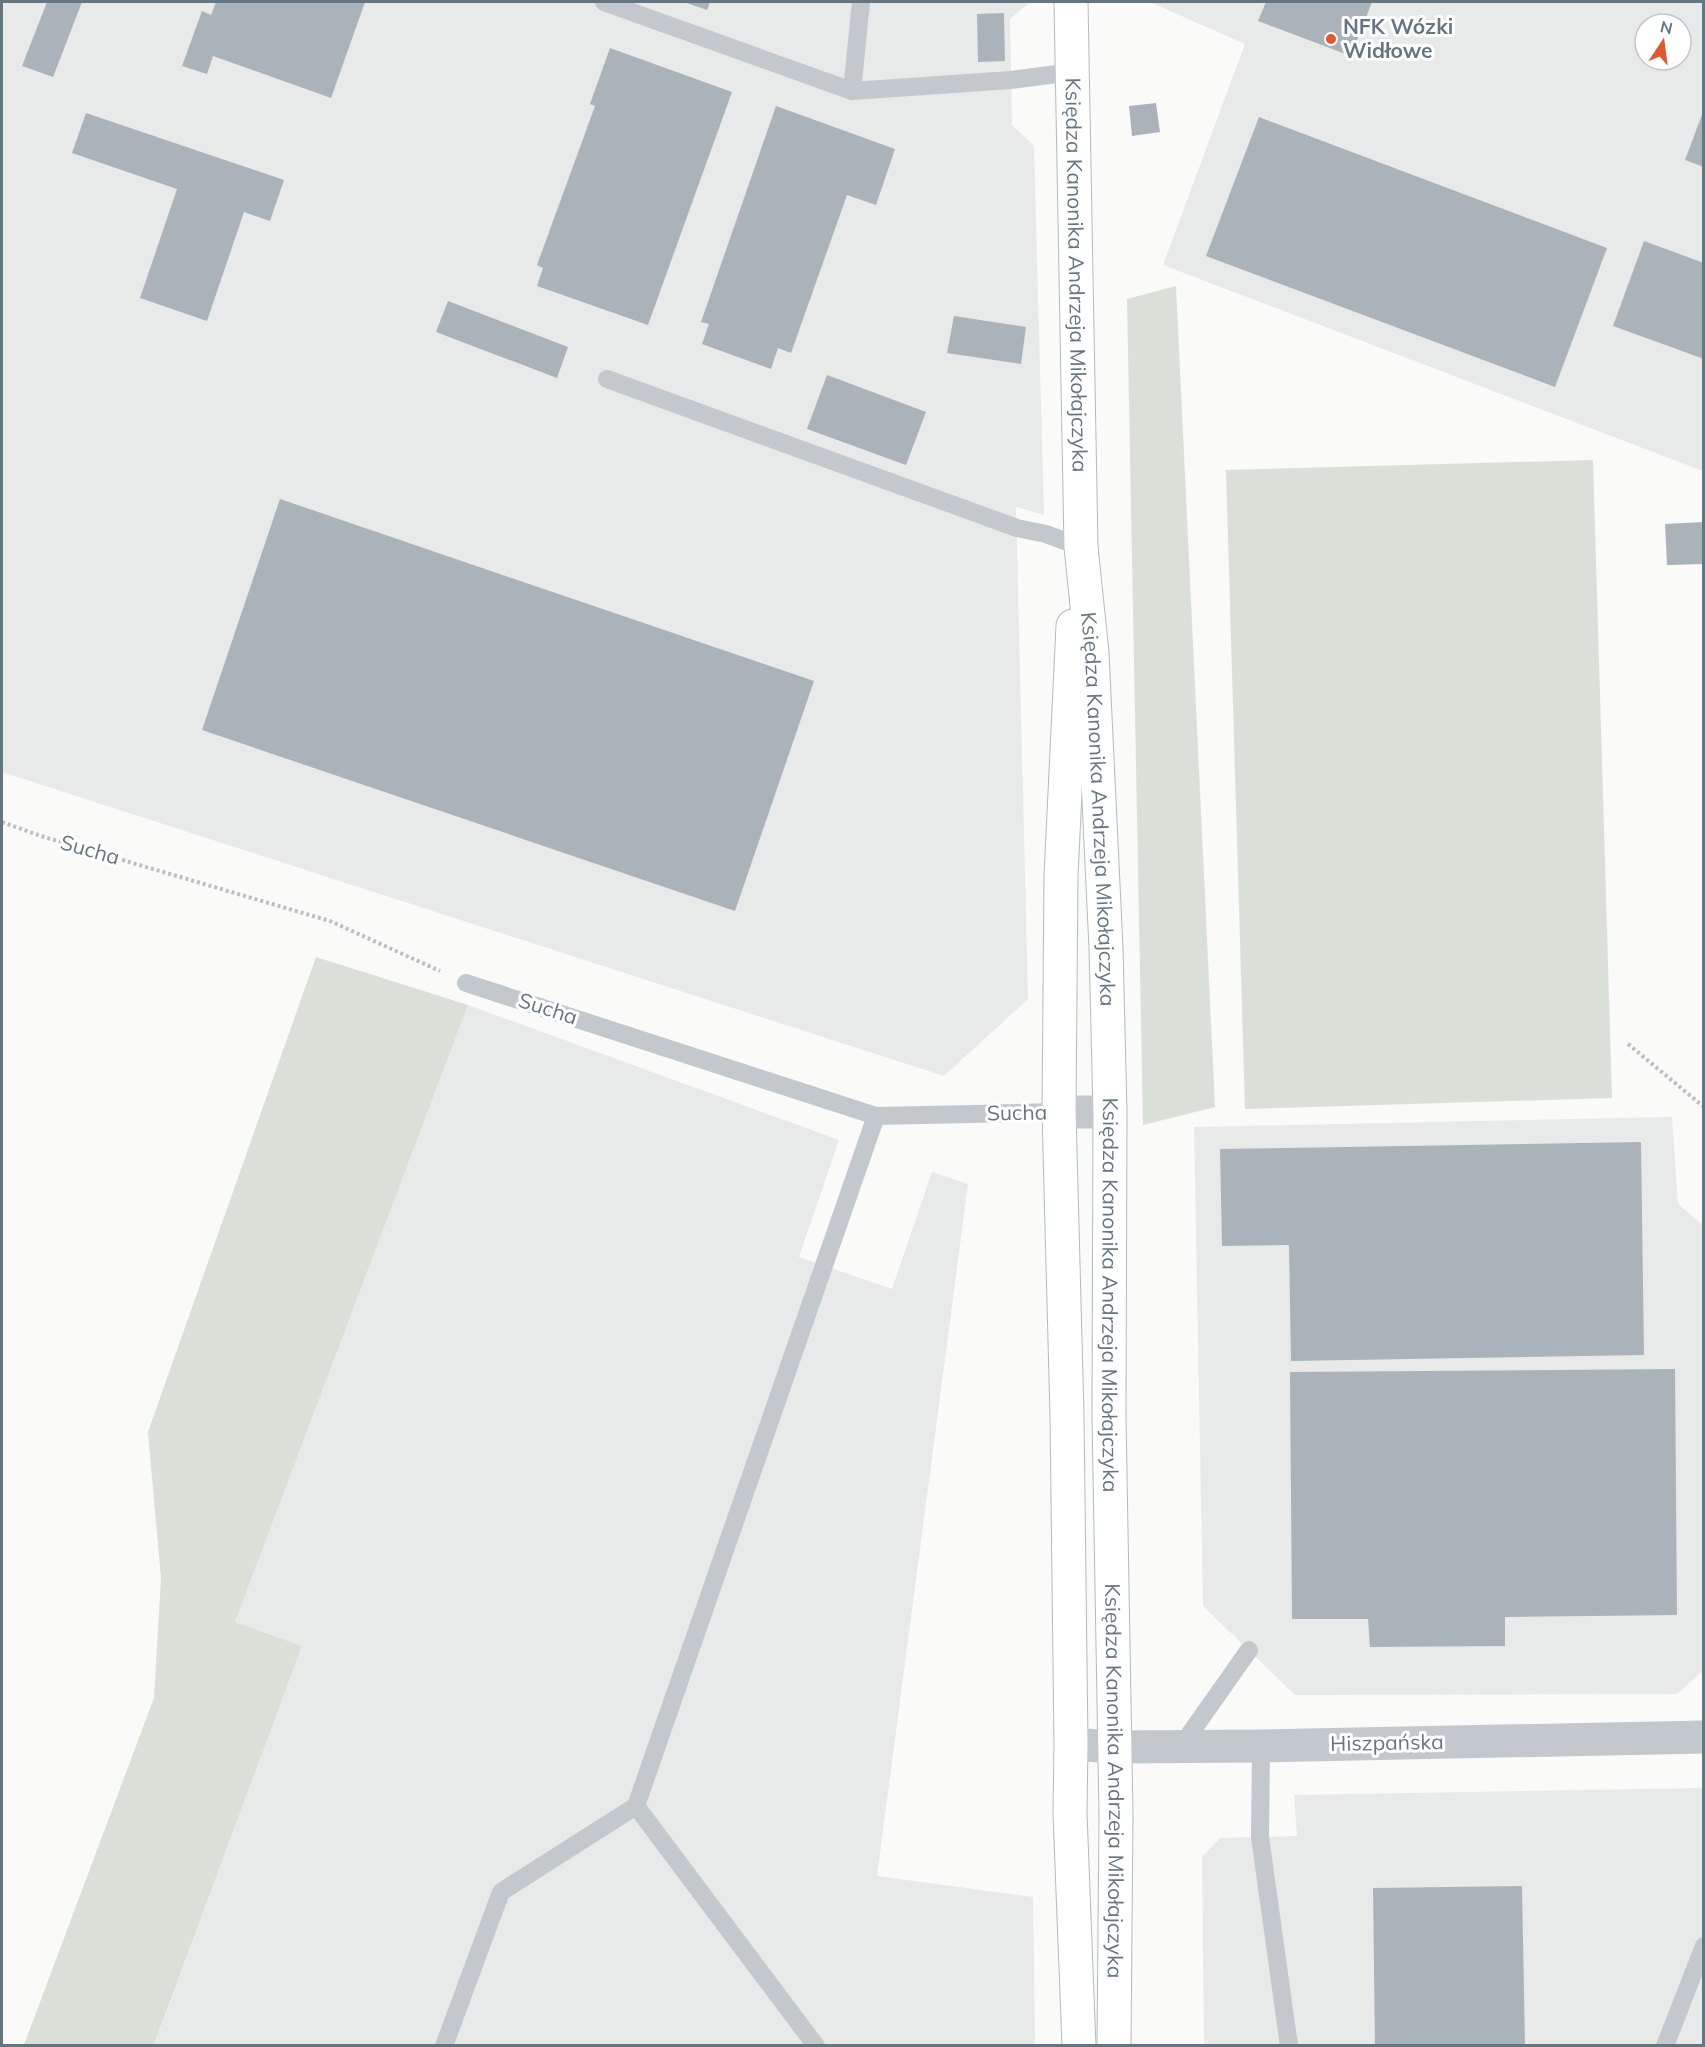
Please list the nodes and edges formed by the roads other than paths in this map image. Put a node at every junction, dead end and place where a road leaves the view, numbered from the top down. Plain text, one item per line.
1 (604, 2) edge
2 (861, 2) edge
3 (1071, 2) edge
4 (1072, 72) junction
5 (852, 91) junction
6 (607, 380) dead end
7 (1081, 547) junction
8 (466, 983) road end
9 (1059, 1112) junction
10 (1110, 1112) junction
11 (876, 1116) junction
12 (1249, 1650) dead end
13 (1704, 1737) edge
14 (1071, 1744) junction
15 (1182, 1745) junction
16 (1261, 1746) junction
17 (1114, 1747) junction
18 (636, 1806) junction
19 (1704, 1946) edge
20 (444, 2046) edge
21 (816, 2046) edge
22 (1079, 2046) edge
23 (1114, 2046) edge
24 (1288, 2046) edge
25 (1665, 2046) edge

1 - 5 lane
2 - 5 lane
3 - 4 main road, Księdza Kanonika Andrzeja Mikołajczyka
4 - 5 lane
4 - 7 main road, Księdza Kanonika Andrzeja Mikołajczyka
6 - 7 lane
7 - 9 main road, Księdza Kanonika Andrzeja Mikołajczyka
7 - 10 main road, Księdza Kanonika Andrzeja Mikołajczyka
8 - 11 lane, Sucha
9 - 10 street, Sucha
9 - 11 lane, Sucha
9 - 14 main road, Księdza Kanonika Andrzeja Mikołajczyka
10 - 17 main road, Księdza Kanonika Andrzeja Mikołajczyka
11 - 18 lane
12 - 15 lane
13 - 16 street, Hiszpańska
14 - 17 street, Hiszpańska
14 - 22 main road, Księdza Kanonika Andrzeja Mikołajczyka
15 - 16 street, Hiszpańska
15 - 17 street, Hiszpańska
16 - 24 lane
17 - 23 main road, Księdza Kanonika Andrzeja Mikołajczyka
18 - 20 lane
18 - 21 lane
19 - 25 lane

